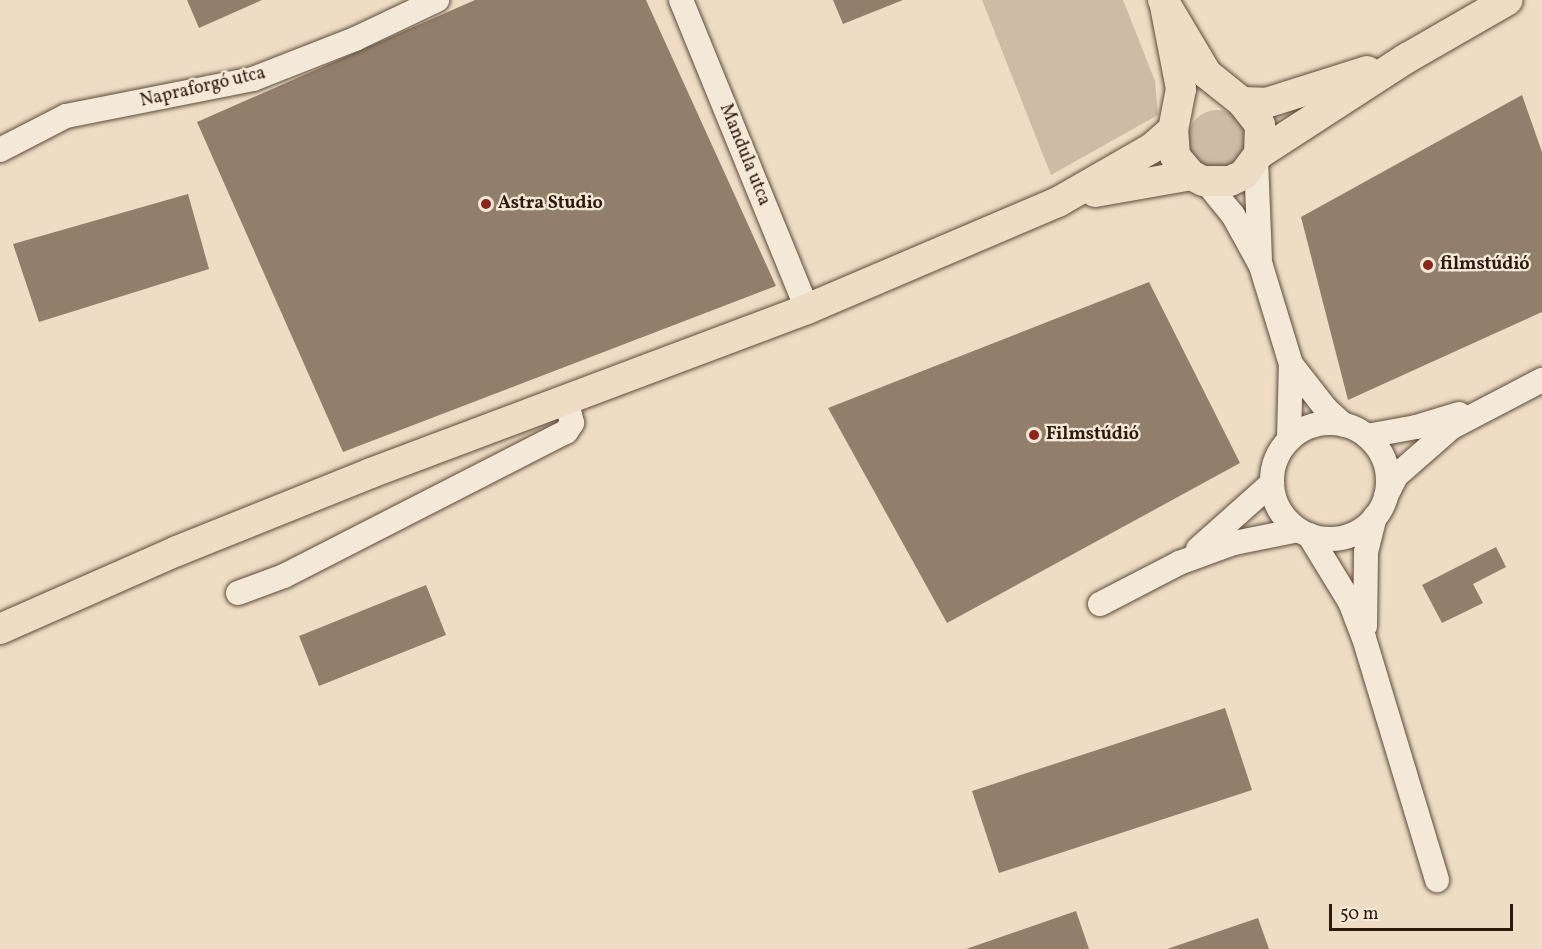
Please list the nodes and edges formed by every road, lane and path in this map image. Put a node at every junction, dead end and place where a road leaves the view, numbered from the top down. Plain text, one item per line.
1 (436, 0) edge
2 (681, 0) edge
3 (1509, 0) edge
4 (1164, 3) edge
5 (1407, 58) junction
6 (1237, 99) junction
7 (1175, 123) junction
8 (0, 150) edge
9 (1257, 157) junction
10 (1199, 179) junction
11 (1058, 202) junction
12 (1260, 266) junction
13 (807, 309) junction
14 (1291, 364) junction
15 (1542, 380) edge
16 (566, 399) junction
17 (1485, 409) junction
18 (1344, 424) junction
19 (1367, 436) junction
20 (1289, 438) junction
21 (1272, 483) junction
22 (1380, 507) junction
23 (1304, 532) junction
24 (1179, 563) junction
25 (238, 594) dead end
26 (1100, 604) dead end
27 (0, 629) edge
28 (1364, 638) junction
29 (1437, 880) dead end

1 - 8 street, Napraforgó utca
2 - 13 street, Mandula utca
3 - 5 main road
4 - 6 main road
4 - 7 main road
5 - 6 main road
5 - 9 main road
6 - 7 main road
6 - 9 main road
7 - 10 main road
7 - 11 main road
9 - 10 main road
9 - 12 street
10 - 11 main road
10 - 12 street
11 - 13 main road
12 - 14 street
13 - 16 main road
14 - 18 street
14 - 20 street
15 - 17 street
16 - 25 street
16 - 27 main road
17 - 19 street
17 - 22 street
18 - 19 street
18 - 20 street
19 - 22 street
20 - 21 street
21 - 23 street
21 - 24 street
22 - 23 street
22 - 28 street
23 - 24 street
23 - 28 street
24 - 26 street
28 - 29 street

